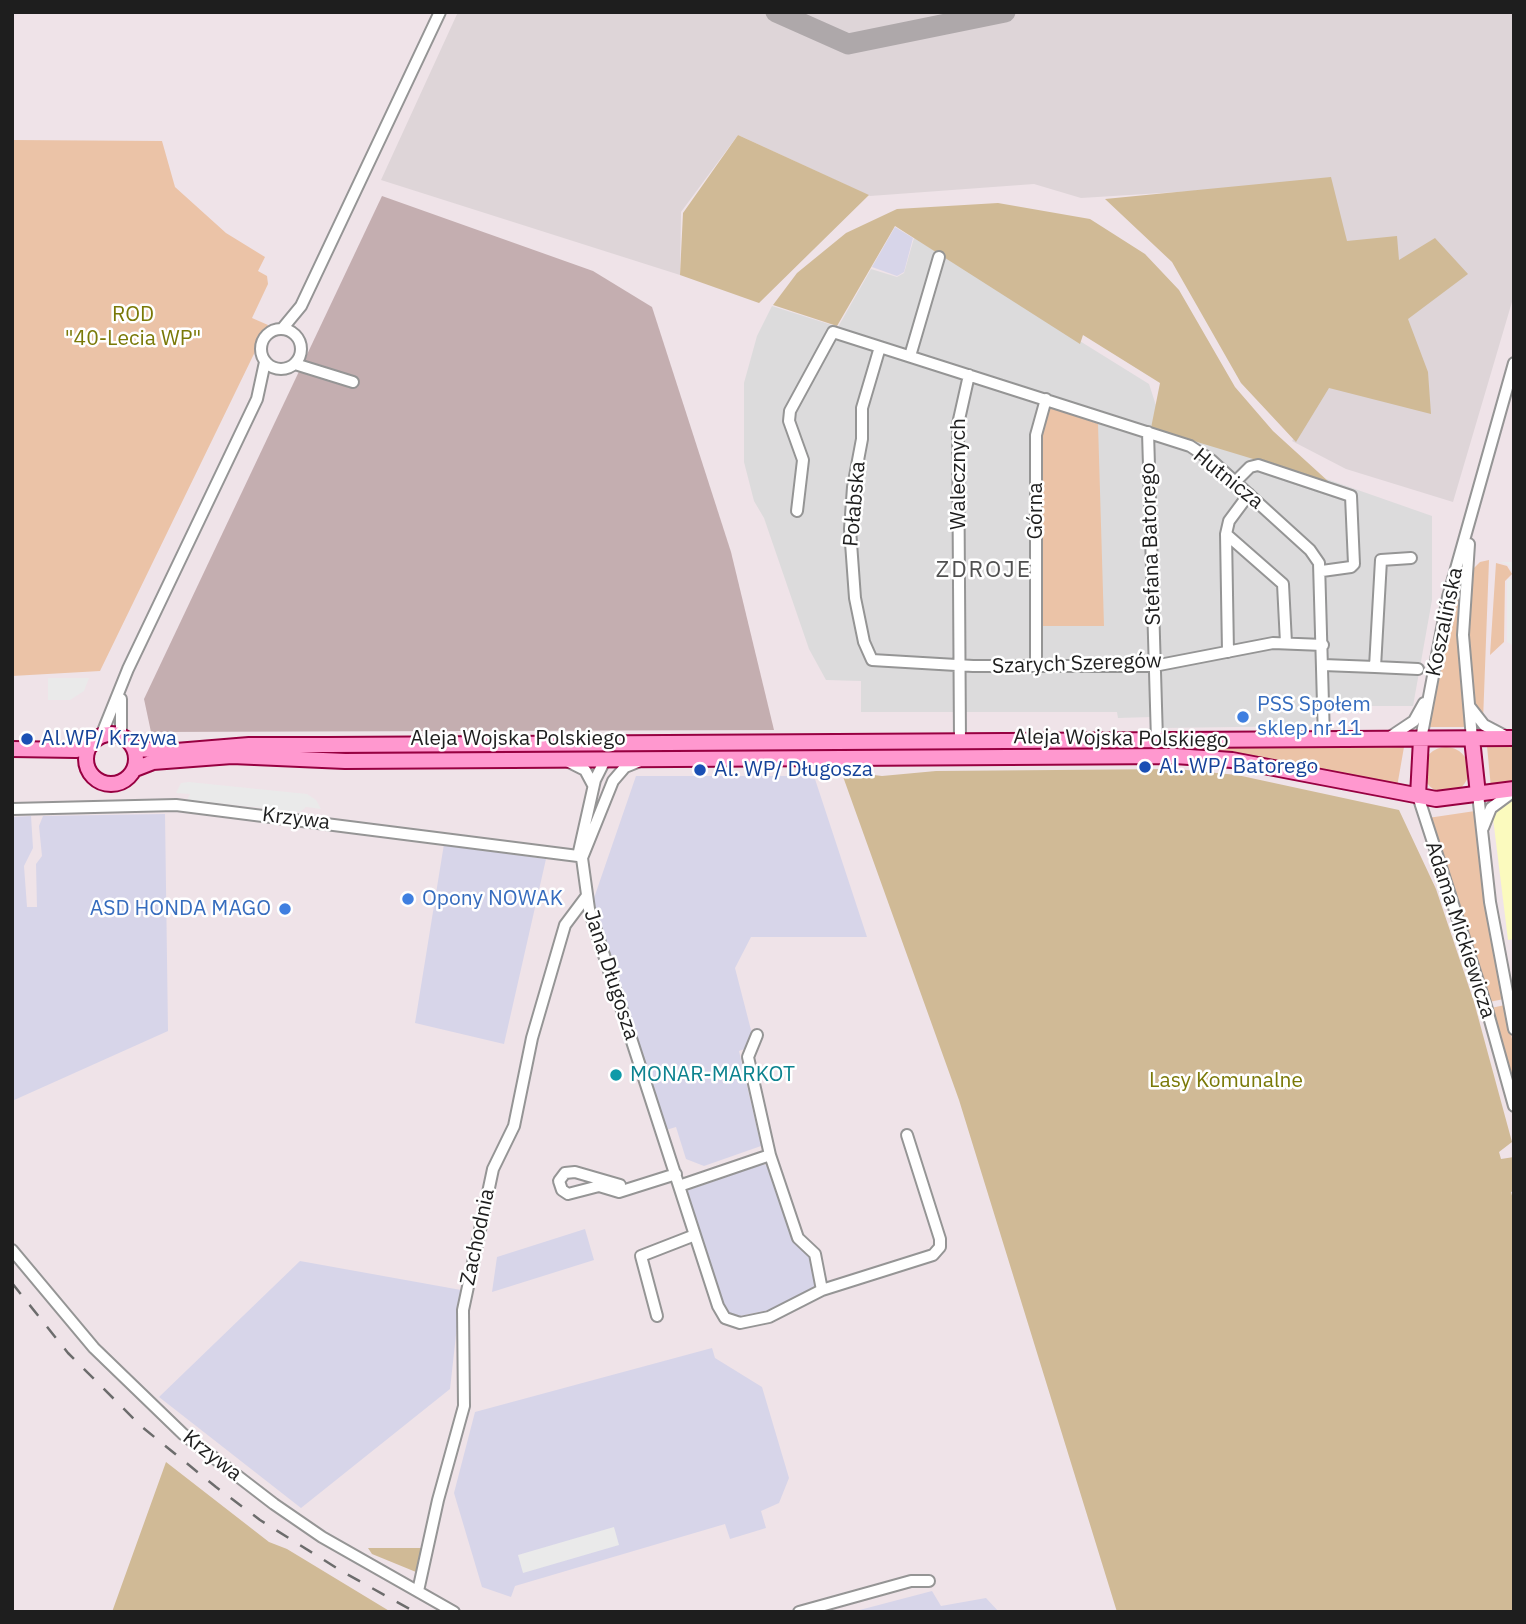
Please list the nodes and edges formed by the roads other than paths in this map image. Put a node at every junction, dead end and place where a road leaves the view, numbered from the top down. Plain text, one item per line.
1 (440, 12) edge
2 (939, 257) dead end
3 (301, 306) junction
4 (282, 328) junction
5 (296, 335) junction
6 (880, 348) junction
7 (302, 351) junction
8 (910, 356) junction
9 (265, 362) junction
10 (1514, 363) edge
11 (295, 364) junction
12 (281, 370) junction
13 (335, 375) junction
14 (969, 375) junction
15 (353, 382) dead end
16 (257, 399) junction
17 (1046, 399) junction
18 (1148, 432) junction
19 (1235, 482) junction
20 (1249, 494) junction
21 (1475, 506) junction
22 (797, 511) dead end
23 (1226, 534) junction
24 (1411, 558) dead end
25 (1322, 571) junction
26 (1286, 643) junction
27 (1323, 645) junction
28 (1228, 652) junction
29 (872, 660) joint
30 (960, 665) junction
31 (1323, 665) junction
32 (1036, 666) junction
33 (1154, 666) junction
34 (1375, 667) junction
35 (1418, 669) dead end
36 (121, 689) junction
37 (1430, 691) junction
38 (1468, 705) junction
39 (121, 736) junction
40 (1472, 738) junction
41 (1514, 738) edge
42 (1324, 739) junction
43 (1383, 739) junction
44 (1421, 739) junction
45 (96, 740) junction
46 (1157, 740) junction
47 (904, 742) junction
48 (960, 742) junction
49 (483, 744) junction
50 (605, 744) junction
51 (12, 749) edge
52 (135, 750) junction
53 (38, 751) junction
54 (904, 758) junction
55 (482, 760) junction
56 (563, 760) junction
57 (605, 760) junction
58 (646, 760) junction
59 (88, 769) junction
60 (135, 769) junction
61 (613, 781) junction
62 (593, 785) junction
63 (1514, 790) edge
64 (1478, 794) junction
65 (1418, 796) junction
66 (12, 809) edge
67 (1482, 834) junction
68 (580, 857) junction
69 (586, 897) junction
70 (1514, 1029) edge
71 (757, 1035) dead end
72 (1514, 1106) edge
73 (907, 1135) dead end
74 (770, 1155) junction
75 (676, 1174) junction
76 (679, 1186) junction
77 (619, 1192) junction
78 (695, 1235) junction
79 (12, 1250) edge
80 (822, 1290) junction
81 (657, 1316) dead end
82 (929, 1581) dead end
83 (418, 1591) junction
84 (454, 1612) edge
85 (799, 1612) edge

1 - 3 street
2 - 8 street
3 - 4 street
3 - 5 street
4 - 5 street
4 - 9 street
5 - 7 street
6 - 8 street, Hutnicza
6 - 22 street, Hutnicza
6 - 29 street, Połabska
7 - 11 street
7 - 13 street
8 - 14 street, Hutnicza
9 - 12 street
9 - 16 street
10 - 21 street, Koszalińska
11 - 12 street
11 - 13 street
12 - 16 street
13 - 15 street
14 - 17 street, Hutnicza
14 - 30 street, Walecznych
16 - 36 street
17 - 18 street, Hutnicza
17 - 32 street, Górna
18 - 19 street, Hutnicza
18 - 33 street, Stefana Batorego
19 - 20 street, Hutnicza
19 - 25 street
20 - 23 street
20 - 25 street, Hutnicza
21 - 37 street, Koszalińska
21 - 38 street, Koszalińska
23 - 26 street
23 - 28 street
24 - 34 street
25 - 27 street
26 - 27 street, Szarych Szeregów
26 - 28 street, Szarych Szeregów
27 - 31 street
28 - 33 street, Szarych Szeregów
29 - 30 street, Szarych Szeregów
30 - 32 street, Szarych Szeregów
30 - 48 street, Walecznych
31 - 34 street
31 - 42 street
32 - 33 street, Szarych Szeregów
33 - 46 street, Stefana Batorego
34 - 35 street
36 - 39 street
36 - 45 street
37 - 43 street
37 - 44 street, Koszalińska
38 - 40 street, Koszalińska
38 - 41 street
39 - 45 main road
39 - 52 main road
40 - 41 main road
40 - 44 main road, Aleja Wojska Polskiego
40 - 64 main road
42 - 43 main road, Aleja Wojska Polskiego
42 - 46 main road, Aleja Wojska Polskiego
43 - 44 main road, Aleja Wojska Polskiego
44 - 65 main road
45 - 53 main road
45 - 59 main road
46 - 48 main road, Aleja Wojska Polskiego
47 - 48 main road, Aleja Wojska Polskiego
47 - 50 main road, Aleja Wojska Polskiego
47 - 54 main road
49 - 50 main road, Aleja Wojska Polskiego
49 - 52 main road, Aleja Wojska Polskiego
49 - 55 main road
50 - 57 street
51 - 53 main road
52 - 60 main road
53 - 59 main road
54 - 58 main road, Aleja Wojska Polskiego
54 - 65 main road, Aleja Wojska Polskiego
55 - 56 main road, Aleja Wojska Polskiego
55 - 60 main road, Aleja Wojska Polskiego
56 - 57 main road, Aleja Wojska Polskiego
56 - 62 street
57 - 58 main road, Aleja Wojska Polskiego
57 - 61 street
57 - 62 street
58 - 61 street
59 - 60 main road
61 - 68 street
62 - 68 street
63 - 64 main road
63 - 67 street
64 - 65 main road, Aleja Wojska Polskiego
64 - 67 street, Adama Mickiewicza
65 - 72 street, Adama Mickiewicza
66 - 68 street, Krzywa
67 - 70 street, Adama Mickiewicza
68 - 69 street, Jana Długosza
69 - 75 street, Jana Długosza
69 - 83 street, Zachodnia
71 - 74 street
73 - 80 street, Jana Długosza
74 - 76 street
74 - 80 street
75 - 76 street, Jana Długosza
75 - 77 street
76 - 78 street, Jana Długosza
77 - 77 street
78 - 80 street, Jana Długosza
78 - 81 street
79 - 83 street, Krzywa
82 - 85 street
83 - 84 street, Krzywa

